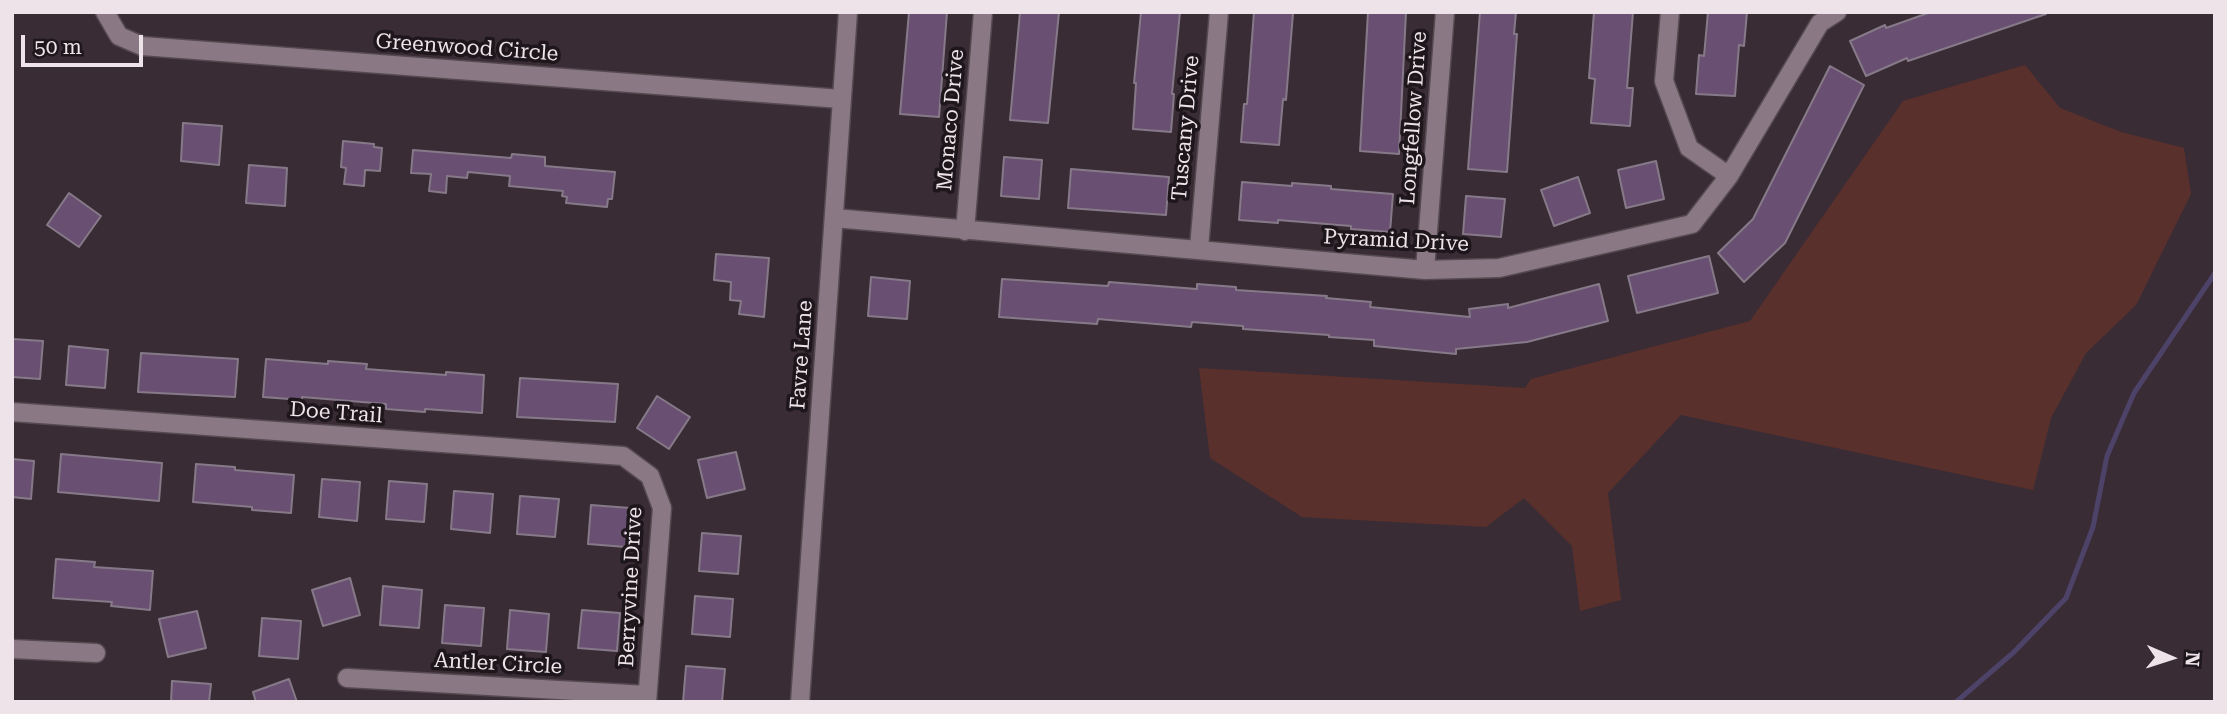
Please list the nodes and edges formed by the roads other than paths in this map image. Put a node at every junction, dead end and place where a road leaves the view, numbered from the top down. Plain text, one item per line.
1 (105, 12) edge
2 (848, 12) edge
3 (983, 12) edge
4 (1219, 12) edge
5 (1445, 12) edge
6 (1670, 12) edge
7 (1837, 12) edge
8 (841, 99) junction
9 (1729, 176) junction
10 (834, 218) junction
11 (965, 231) junction
12 (1199, 248) junction
13 (1425, 270) junction
14 (12, 412) edge
15 (650, 476) joint
16 (12, 649) edge
17 (96, 653) dead end
18 (348, 678) dead end
19 (647, 699) edge
20 (800, 702) edge

1 - 8 street, Greenwood Circle
2 - 8 street, Favre Lane
3 - 11 street, Monaco Drive
4 - 12 street, Tuscany Drive
5 - 13 street, Longfellow Drive
6 - 9 street
7 - 9 street, Pyramid Drive
8 - 10 street, Favre Lane
9 - 13 street, Pyramid Drive
10 - 11 street, Pyramid Drive
10 - 20 street, Favre Lane
11 - 12 street, Pyramid Drive
12 - 13 street, Pyramid Drive
14 - 15 street, Doe Trail
15 - 19 street, Berryvine Drive
16 - 17 street
18 - 19 street, Antler Circle

